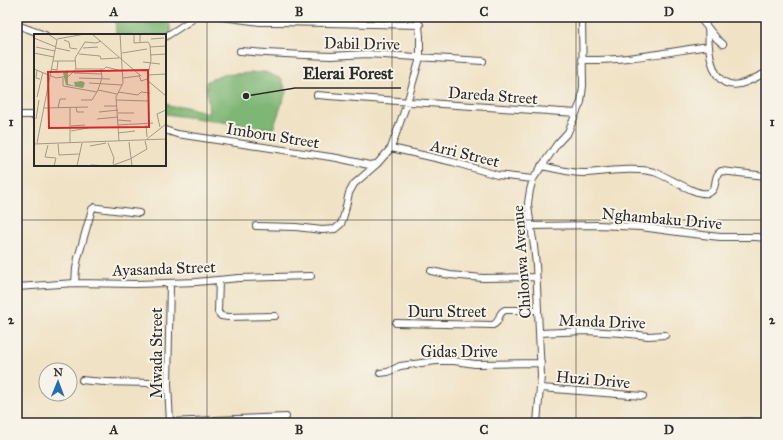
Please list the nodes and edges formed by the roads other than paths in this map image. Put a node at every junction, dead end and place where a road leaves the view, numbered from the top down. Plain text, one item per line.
1 (196, 17) edge
2 (223, 17) edge
3 (418, 17) edge
4 (582, 17) edge
5 (699, 17) edge
6 (18, 24) edge
7 (420, 25) junction
8 (708, 28) junction
9 (43, 34) edge
10 (166, 36) edge
11 (723, 44) dead end
12 (709, 46) junction
13 (240, 51) dead end
14 (420, 58) junction
15 (582, 60) junction
16 (482, 61) dead end
17 (766, 73) edge
18 (317, 95) dead end
19 (407, 103) junction
20 (576, 113) junction
21 (17, 115) edge
22 (34, 115) edge
23 (166, 130) edge
24 (391, 148) junction
25 (377, 164) junction
26 (540, 166) junction
27 (766, 176) edge
28 (533, 179) junction
29 (139, 213) dead end
30 (256, 226) dead end
31 (531, 226) junction
32 (766, 238) edge
33 (431, 271) dead end
34 (311, 276) dead end
35 (536, 277) junction
36 (219, 280) junction
37 (75, 283) junction
38 (170, 283) junction
39 (17, 287) edge
40 (538, 310) junction
41 (275, 316) dead end
42 (396, 323) dead end
43 (539, 333) junction
44 (665, 335) dead end
45 (541, 363) junction
46 (380, 373) dead end
47 (82, 380) dead end
48 (168, 384) junction
49 (541, 388) junction
50 (643, 396) dead end
51 (286, 417) dead end
52 (170, 423) edge
53 (537, 423) edge
54 (736, 423) edge
55 (761, 423) edge

1 - 10 street
2 - 7 street
3 - 7 street
4 - 15 street, Chilonwa Avenue
5 - 8 street
6 - 9 street
7 - 14 street
8 - 11 street
8 - 12 street
12 - 15 street
12 - 17 street
13 - 14 street, Dabil Drive
14 - 16 street, Dabil Drive
14 - 19 street
15 - 20 street, Chilonwa Avenue
18 - 19 street, Dareda Street
19 - 20 street, Dareda Street
19 - 24 street
20 - 26 street, Chilonwa Avenue
21 - 22 street
23 - 25 street, Imboru Street
24 - 25 street
24 - 28 street, Arri Street
25 - 30 street
26 - 27 street
26 - 28 street, Chilonwa Avenue
28 - 31 street, Chilonwa Avenue
29 - 37 street
31 - 32 street, Nghambaku Drive
31 - 35 street, Chilonwa Avenue
33 - 35 street
34 - 36 street, Ayasanda Street
35 - 40 street, Chilonwa Avenue
36 - 38 street, Ayasanda Street
36 - 41 street
37 - 38 street, Ayasanda Street
37 - 39 street, Ayasanda Street
38 - 48 street, Mwada Street
40 - 42 street, Duru Street
40 - 43 street, Chilonwa Avenue
43 - 44 street, Manda Drive
43 - 45 street, Chilonwa Avenue
45 - 46 street, Gidas Drive
45 - 49 street, Chilonwa Avenue
47 - 48 street
48 - 52 street, Mwada Street
49 - 50 street, Huzi Drive
49 - 53 street, Chilonwa Avenue
51 - 52 street
54 - 55 street

